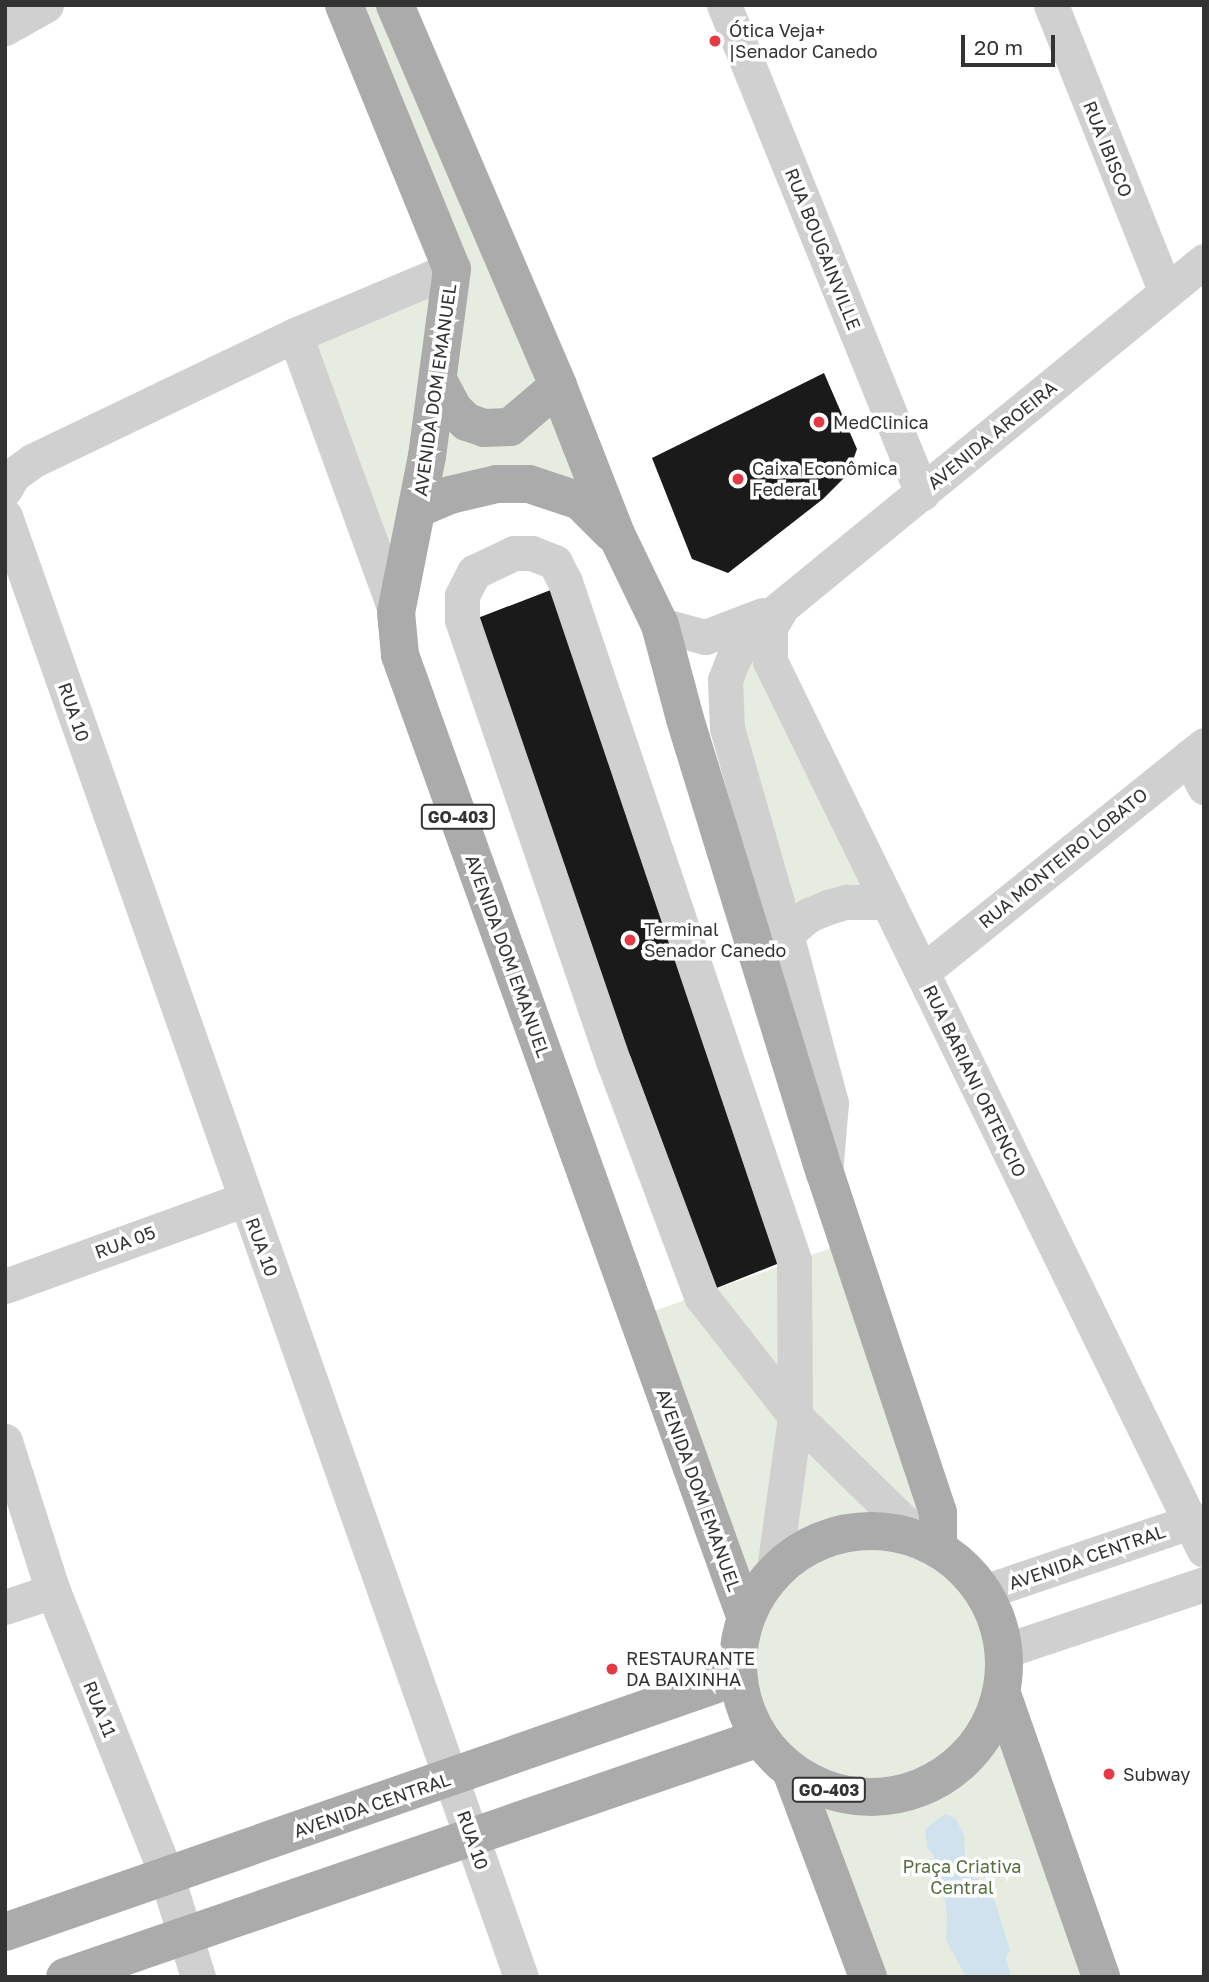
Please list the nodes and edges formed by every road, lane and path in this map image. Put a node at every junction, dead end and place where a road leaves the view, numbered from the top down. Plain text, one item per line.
1 (46, 5) edge
2 (344, 5) edge
3 (395, 5) edge
4 (724, 5) edge
5 (1051, 5) edge
6 (5, 28) edge
7 (1204, 261) edge
8 (452, 269) junction
9 (1166, 292) junction
10 (295, 335) junction
11 (439, 382) junction
12 (558, 386) junction
13 (5, 489) edge
14 (922, 493) junction
15 (417, 509) junction
16 (5, 516) edge
17 (618, 539) junction
18 (780, 610) junction
19 (396, 612) junction
20 (660, 625) junction
21 (1199, 763) edge
22 (888, 902) junction
23 (786, 934) junction
24 (922, 972) junction
25 (825, 1173) junction
26 (245, 1199) junction
27 (5, 1286) edge
28 (795, 1416) junction
29 (5, 1441) edge
30 (1197, 1536) edge
31 (931, 1545) junction
32 (774, 1570) junction
33 (1204, 1584) edge
34 (53, 1591) junction
35 (984, 1592) junction
36 (5, 1607) edge
37 (745, 1616) junction
38 (1004, 1651) junction
39 (737, 1677) junction
40 (1002, 1694) junction
41 (760, 1738) junction
42 (791, 1771) junction
43 (452, 1779) junction
44 (472, 1836) junction
45 (166, 1874) junction
46 (5, 1933) edge
47 (186, 1933) junction
48 (65, 1977) edge
49 (198, 1977) edge
50 (521, 1977) edge
51 (867, 1977) edge
52 (1101, 1977) edge

1 - 6 street
2 - 8 main road, AVENIDA DOM EMANUEL / GO-403
3 - 12 main road
4 - 14 street, RUA BOUGAINVILLE
5 - 9 street, RUA IBISCO
7 - 9 street, AVENIDA AROEIRA
8 - 10 street
8 - 11 main road, AVENIDA DOM EMANUEL / GO-403
9 - 14 street, AVENIDA AROEIRA
10 - 13 street
10 - 19 street
11 - 12 main road
11 - 15 main road, AVENIDA DOM EMANUEL / GO-403
12 - 17 main road
14 - 18 street, AVENIDA AROEIRA
15 - 17 main road
15 - 19 main road, AVENIDA DOM EMANUEL / GO-403
16 - 26 street, RUA 10
17 - 20 main road
18 - 20 street
18 - 22 street, RUA BARIANI ORTENCIO
18 - 23 street, AVENIDA AROEIRA
19 - 37 main road, AVENIDA DOM EMANUEL / GO-403
20 - 25 main road
21 - 24 street, RUA MONTEIRO LOBATO
22 - 23 street
22 - 24 street, RUA BARIANI ORTENCIO
23 - 25 street, AVENIDA AROEIRA
24 - 30 street, RUA BARIANI ORTENCIO
25 - 31 main road
26 - 27 street, RUA 05
26 - 43 street, RUA 10
28 - 28 street
28 - 31 street
28 - 32 street
29 - 34 street, RUA 11
30 - 35 street, AVENIDA CENTRAL
31 - 32 main road, AVENIDA CENTRAL / GO-403
31 - 35 main road, AVENIDA CENTRAL / GO-403
32 - 37 main road, AVENIDA CENTRAL / GO-403
33 - 38 street
34 - 36 street
34 - 45 street, RUA 11
35 - 38 main road, AVENIDA CENTRAL / GO-403
37 - 39 main road, AVENIDA CENTRAL / GO-403
38 - 40 main road, AVENIDA CENTRAL / GO-403
39 - 41 main road, AVENIDA CENTRAL / GO-403
39 - 43 main road, AVENIDA CENTRAL
40 - 42 main road, AVENIDA CENTRAL / GO-403
40 - 52 main road, GO-403
41 - 42 main road, AVENIDA CENTRAL / GO-403
41 - 44 main road
42 - 51 main road, GO-403
43 - 44 street, RUA 10
43 - 45 main road, AVENIDA CENTRAL
44 - 47 main road
44 - 50 street, RUA 10
45 - 46 main road, AVENIDA CENTRAL
45 - 47 street, RUA 11
47 - 48 main road
47 - 49 street, RUA 11

